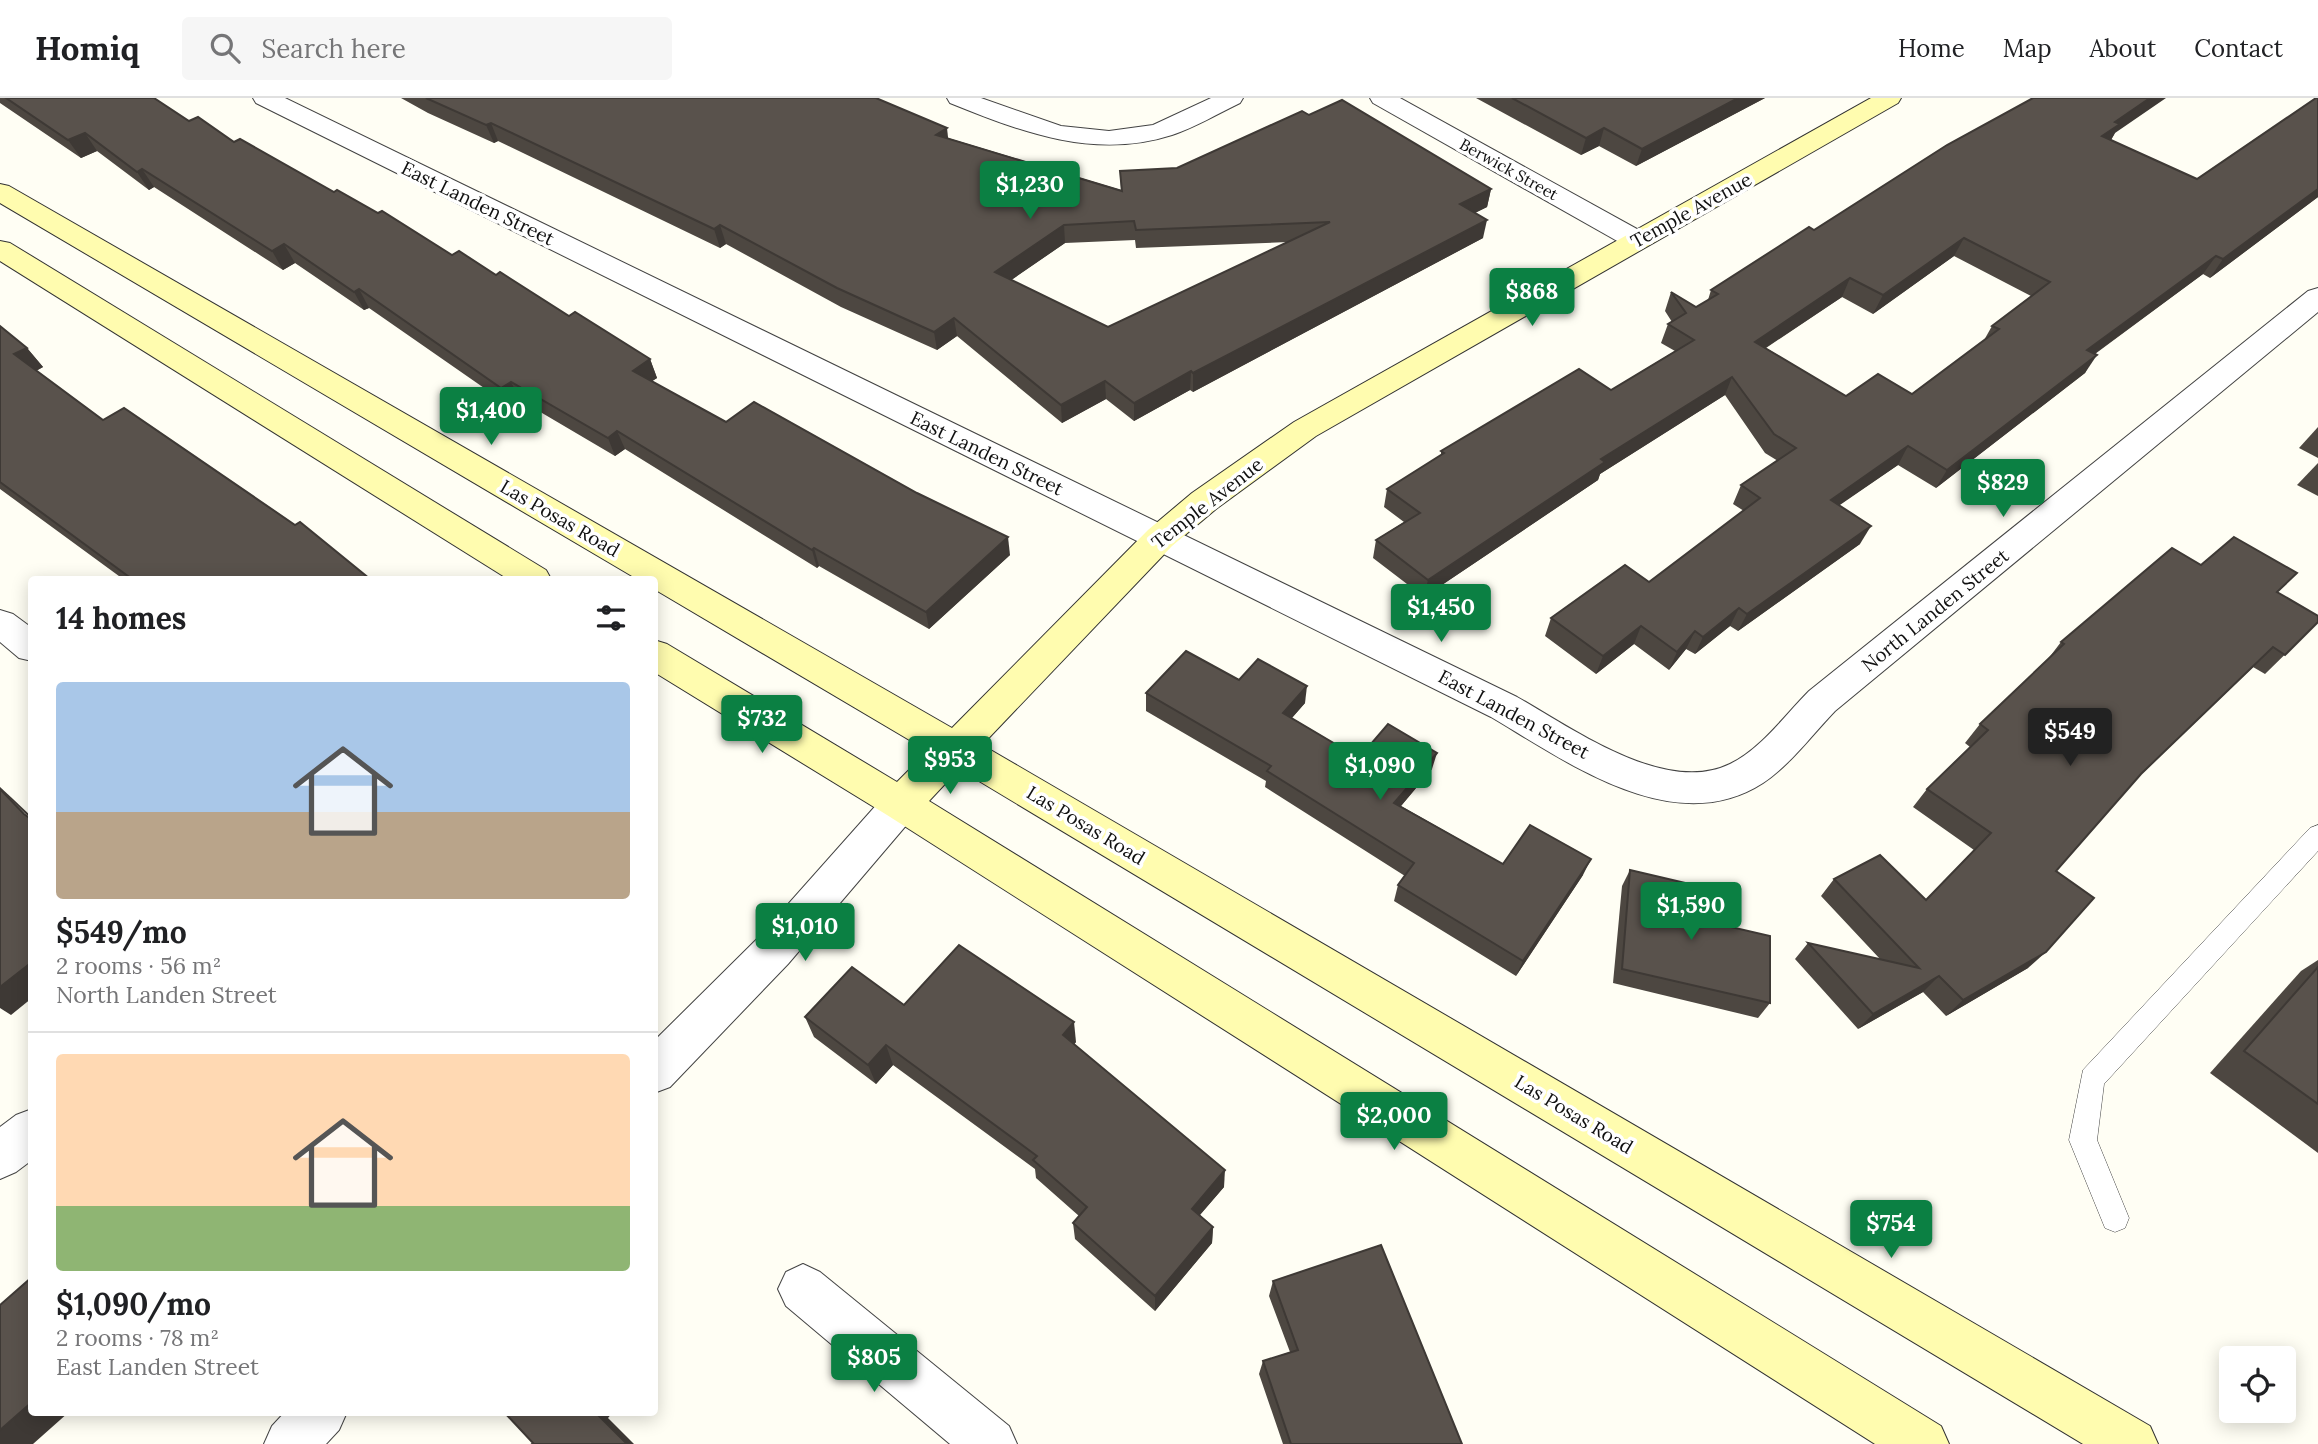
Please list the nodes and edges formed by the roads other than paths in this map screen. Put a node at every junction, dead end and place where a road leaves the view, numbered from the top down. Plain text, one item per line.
1 (265, 98) edge
2 (959, 98) edge
3 (1231, 98) edge
4 (1382, 98) edge
5 (1889, 98) edge
6 (0, 192) edge
7 (1636, 240) junction
8 (0, 248) edge
9 (2318, 297) edge
10 (1160, 538) junction
11 (529, 576) edge
12 (0, 623) edge
13 (28, 645) edge
14 (658, 656) edge
15 (955, 748) junction
16 (1714, 785) joint
17 (901, 804) junction
18 (2318, 835) edge
19 (658, 1068) edge
20 (28, 1134) edge
21 (0, 1156) edge
22 (2115, 1218) dead end
23 (803, 1289) dead end
24 (317, 1416) edge
25 (290, 1444) edge
26 (991, 1444) edge
27 (1923, 1444) edge
28 (2132, 1444) edge

1 - 10 street, East Landen Street
2 - 3 street
4 - 7 street, Berwick Street
5 - 7 main road, Temple Avenue
6 - 15 main road, Las Posas Road
7 - 10 main road, Temple Avenue
8 - 11 main road
9 - 16 street, North Landen Street
10 - 15 main road, Temple Avenue
10 - 16 street, East Landen Street
12 - 13 street
14 - 17 main road
15 - 17 main road, Temple Avenue
15 - 28 main road, Las Posas Road
17 - 19 street, Temple Avenue
17 - 27 main road
18 - 22 lane
20 - 21 street
23 - 26 street
24 - 25 street

